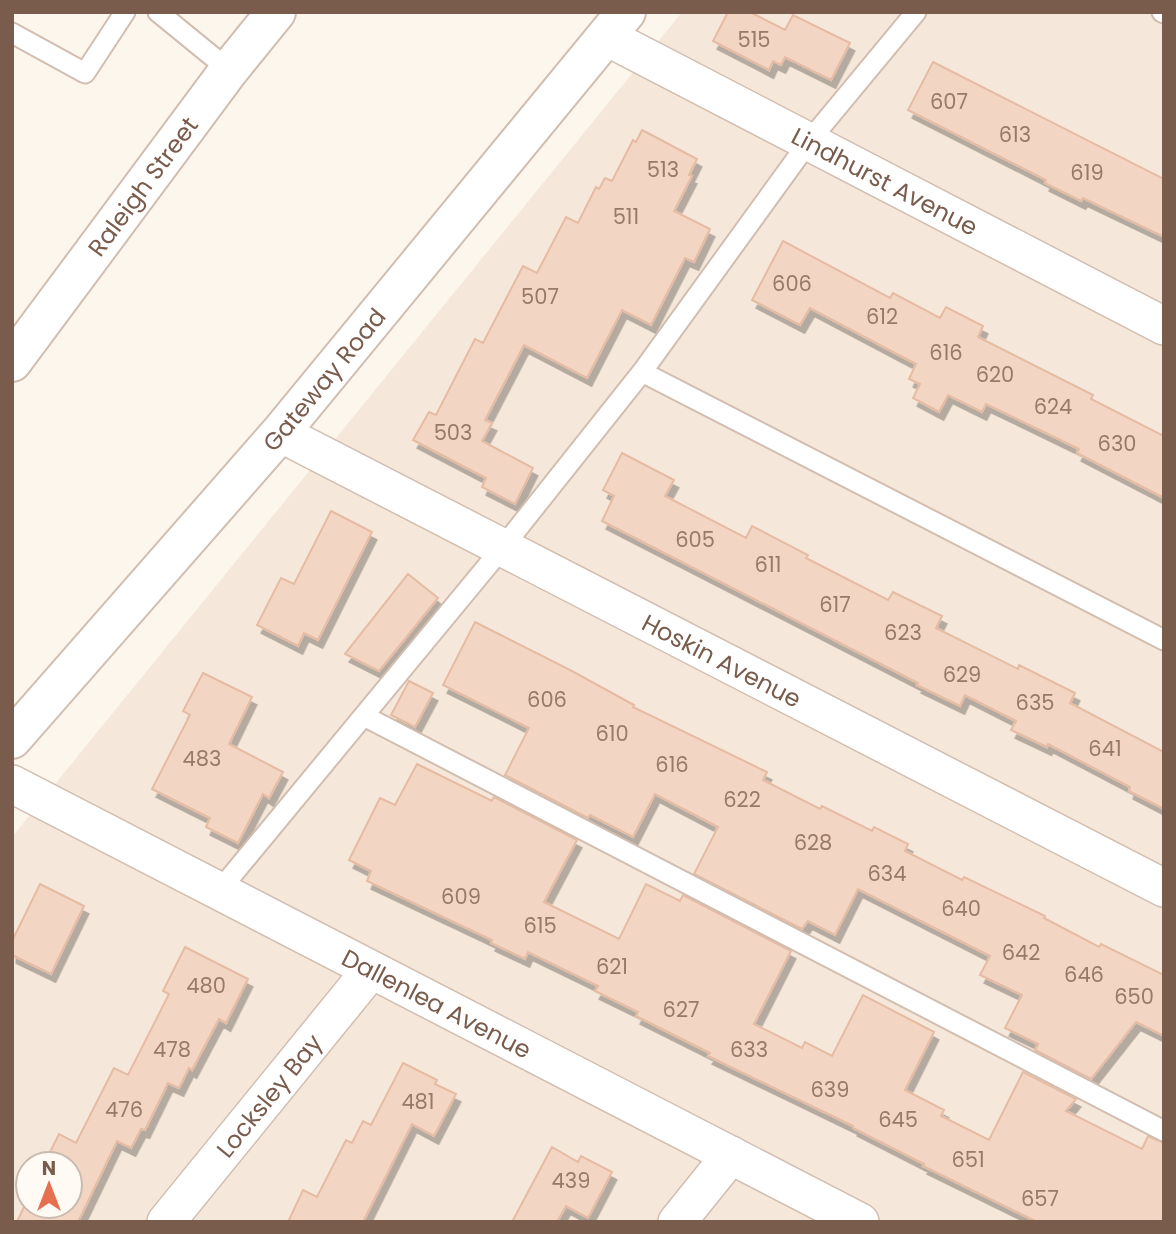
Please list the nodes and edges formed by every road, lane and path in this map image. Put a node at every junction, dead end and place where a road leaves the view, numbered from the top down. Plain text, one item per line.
1 (125, 12) edge
2 (158, 12) edge
3 (276, 12) edge
4 (916, 12) edge
5 (617, 24) edge
6 (12, 33) edge
7 (229, 70) junction
8 (810, 140) junction
9 (1164, 326) edge
10 (12, 362) edge
11 (642, 372) junction
12 (280, 433) junction
13 (503, 547) junction
14 (1164, 640) edge
15 (364, 716) junction
16 (12, 739) edge
17 (12, 785) edge
18 (1164, 888) edge
19 (219, 891) junction
20 (371, 970) junction
21 (1164, 1131) edge
22 (731, 1155) junction
23 (166, 1222) edge
24 (677, 1222) edge
25 (860, 1222) edge

1 - 6 lane
2 - 7 lane
3 - 7 street, Raleigh Street
4 - 8 lane
5 - 8 street, Lindhurst Avenue
5 - 12 street, Gateway Road
7 - 10 street, Raleigh Street
8 - 9 street, Lindhurst Avenue
8 - 11 lane
11 - 13 lane
11 - 14 lane
12 - 13 street, Hoskin Avenue
12 - 16 street, Gateway Road
13 - 15 lane
13 - 18 street, Hoskin Avenue
15 - 19 lane
15 - 21 lane
17 - 19 street, Dallenlea Avenue
19 - 20 street, Dallenlea Avenue
20 - 22 street, Dallenlea Avenue
20 - 23 street, Locksley Bay
22 - 24 street
22 - 25 street, Dallenlea Avenue

